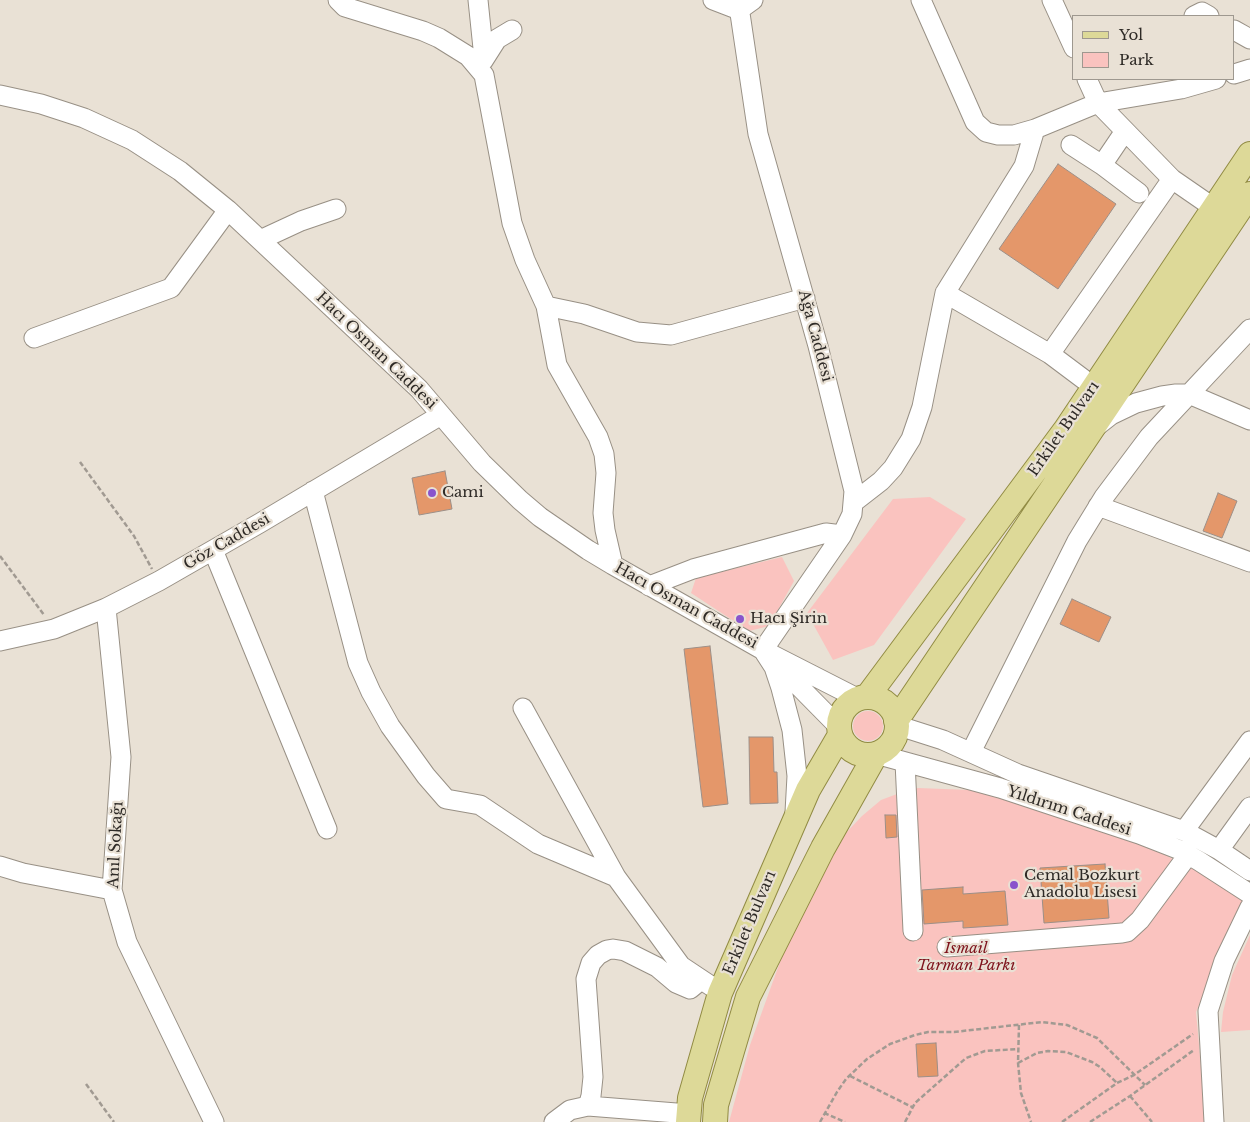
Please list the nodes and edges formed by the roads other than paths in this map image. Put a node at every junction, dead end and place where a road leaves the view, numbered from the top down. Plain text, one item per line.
1 (338, 0) edge
2 (478, 0) edge
3 (713, 0) edge
4 (921, 0) edge
5 (1052, 0) edge
6 (743, 3) edge
7 (1196, 15) edge
8 (1207, 15) edge
9 (512, 30) dead end
10 (1235, 31) edge
11 (1250, 39) edge
12 (1072, 44) edge
13 (482, 63) junction
14 (1250, 69) edge
15 (1235, 74) edge
16 (1087, 80) edge
17 (1212, 80) edge
18 (0, 95) edge
19 (1098, 103) junction
20 (1035, 129) junction
21 (1126, 132) junction
22 (1071, 145) dead end
23 (1250, 154) edge
24 (1102, 165) junction
25 (1172, 179) junction
26 (1139, 193) dead end
27 (1250, 194) edge
28 (1214, 208) junction
29 (336, 209) dead end
30 (228, 210) junction
31 (260, 240) junction
32 (945, 293) junction
33 (805, 298) junction
34 (546, 306) junction
35 (1250, 329) edge
36 (34, 338) dead end
37 (1050, 354) junction
38 (1094, 387) junction
39 (1190, 394) junction
40 (441, 415) junction
41 (1250, 420) edge
42 (1090, 432) junction
43 (313, 491) junction
44 (854, 502) junction
45 (1098, 506) junction
46 (842, 534) junction
47 (213, 550) junction
48 (1250, 562) edge
49 (613, 565) junction
50 (649, 586) junction
51 (106, 608) junction
52 (0, 641) edge
53 (763, 650) junction
54 (863, 698) junction
55 (523, 708) dead end
56 (896, 723) junction
57 (840, 731) junction
58 (1250, 741) edge
59 (970, 752) junction
60 (876, 754) junction
61 (905, 762) junction
62 (1250, 807) edge
63 (794, 822) junction
64 (327, 828) dead end
65 (1184, 830) junction
66 (1219, 850) junction
67 (1188, 855) junction
68 (0, 866) edge
69 (1250, 871) edge
70 (616, 877) junction
71 (112, 890) junction
72 (1250, 894) edge
73 (1250, 907) edge
74 (913, 931) dead end
75 (947, 947) dead end
76 (710, 986) junction
77 (588, 1106) junction
78 (688, 1118) edge
79 (214, 1122) edge
80 (554, 1122) edge
81 (715, 1122) edge
82 (1214, 1122) edge

1 - 13 street
2 - 13 street
3 - 6 street
4 - 20 street
5 - 12 street
6 - 33 street, Ağa Caddesi
7 - 8 street
9 - 13 street
10 - 11 street
13 - 34 street
14 - 15 street
16 - 19 street
17 - 19 street
18 - 30 street, Hacı Osman Caddesi
19 - 20 street
19 - 21 street
20 - 32 street
21 - 24 street
21 - 25 street
22 - 24 street
23 - 28 main road, Erkilet Bulvarı
24 - 26 street
25 - 28 street
25 - 37 street
27 - 42 main road, Erkilet Bulvarı
28 - 38 main road, Erkilet Bulvarı
29 - 31 street
30 - 31 street, Hacı Osman Caddesi
30 - 36 street
31 - 40 street, Hacı Osman Caddesi
32 - 37 street
32 - 44 street
33 - 34 street
33 - 44 street, Ağa Caddesi
34 - 49 street
35 - 39 street
37 - 38 street
38 - 54 main road, Erkilet Bulvarı
39 - 41 street
39 - 42 street
39 - 45 street
40 - 43 street, Göz Caddesi
40 - 49 street, Hacı Osman Caddesi
42 - 56 main road, Erkilet Bulvarı
43 - 47 street, Göz Caddesi
43 - 70 street
44 - 46 street, Ağa Caddesi
45 - 48 street
45 - 59 street
46 - 50 street
46 - 53 street, Ağa Caddesi
47 - 51 street, Göz Caddesi
47 - 64 street
49 - 50 street, Hacı Osman Caddesi
50 - 53 street, Hacı Osman Caddesi
51 - 52 street, Göz Caddesi
51 - 71 street, Anıl Sokağı
53 - 54 street
53 - 57 street
53 - 63 street
54 - 56 main road
54 - 57 main road
55 - 70 street
56 - 59 street, Yıldırım Caddesi
56 - 60 main road
57 - 60 main road
57 - 63 main road, Erkilet Bulvarı
58 - 65 street
59 - 65 street, Yıldırım Caddesi
60 - 61 street, Yıldırım Caddesi
60 - 81 main road, Erkilet Bulvarı
61 - 67 street, Yıldırım Caddesi
61 - 74 street
62 - 66 street
63 - 76 main road, Erkilet Bulvarı
65 - 66 street, Yıldırım Caddesi
66 - 69 street, Yıldırım Caddesi
67 - 72 street, Yıldırım Caddesi
67 - 75 street
68 - 71 street
70 - 76 street
71 - 79 street, Anıl Sokağı
73 - 82 street
76 - 77 street
76 - 78 main road, Erkilet Bulvarı
77 - 78 street
77 - 80 street

